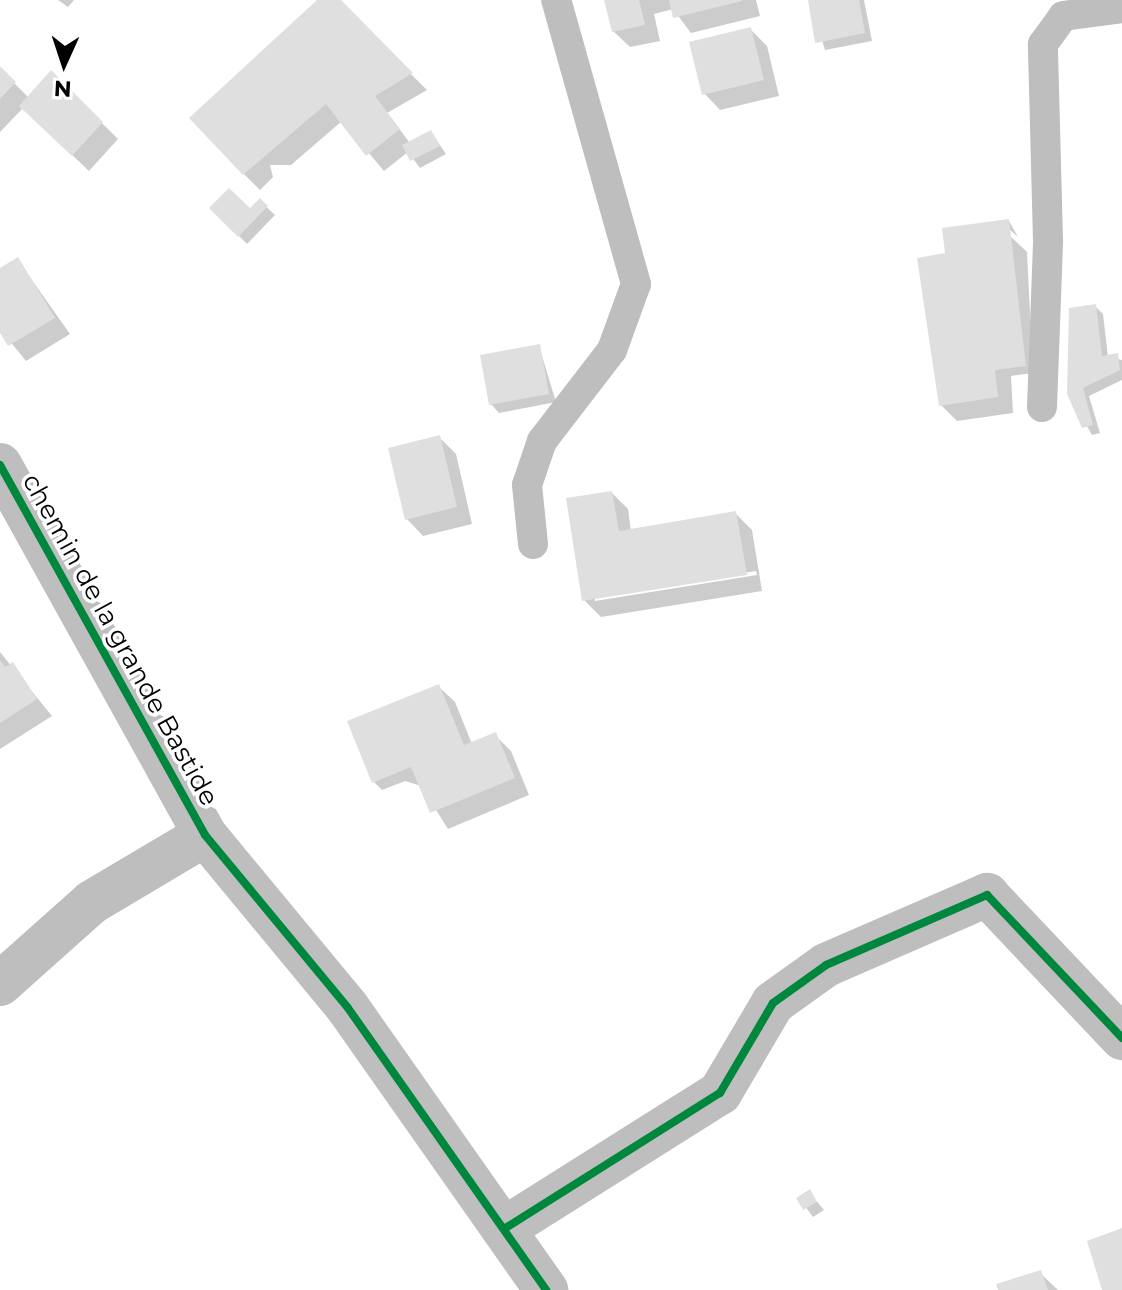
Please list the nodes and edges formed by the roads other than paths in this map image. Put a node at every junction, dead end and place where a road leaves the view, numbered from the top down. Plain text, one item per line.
1 (556, 0) edge
2 (1122, 8) edge
3 (1042, 407) dead end
4 (0, 465) edge
5 (533, 544) dead end
6 (205, 835) junction
7 (0, 984) edge
8 (1122, 1038) edge
9 (507, 1227) junction
10 (546, 1290) edge

1 - 5 lane
2 - 3 lane
4 - 6 street, chemin de la grande Bastide
6 - 7 street, chemin de la grande Bastide
6 - 9 street
8 - 9 street
9 - 10 street

